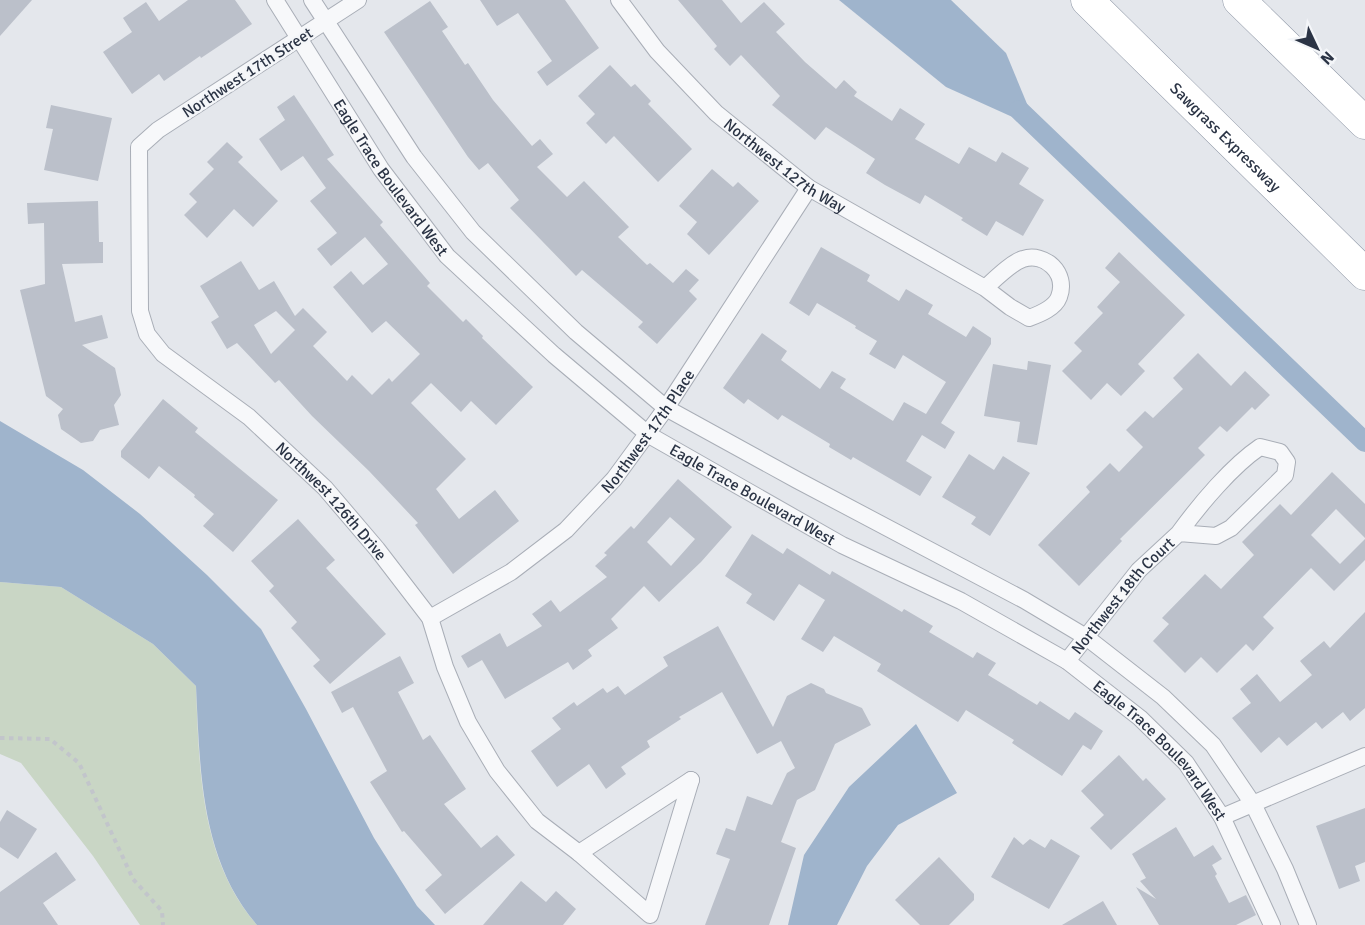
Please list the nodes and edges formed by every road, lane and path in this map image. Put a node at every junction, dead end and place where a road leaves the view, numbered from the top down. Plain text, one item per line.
1 (275, 0) edge
2 (312, 0) edge
3 (358, 0) edge
4 (619, 0) edge
5 (1087, 0) edge
6 (1239, 0) edge
7 (326, 22) junction
8 (300, 38) junction
9 (1365, 123) edge
10 (139, 147) joint
11 (809, 188) junction
12 (1365, 274) edge
13 (985, 288) dead end
14 (666, 408) junction
15 (649, 435) junction
16 (1179, 533) junction
17 (430, 618) junction
18 (1086, 637) junction
19 (1067, 661) junction
20 (0, 738) edge
21 (1365, 756) edge
22 (1252, 804) junction
23 (1222, 817) junction
24 (579, 853) junction
25 (163, 925) edge
26 (1272, 925) edge
27 (1308, 925) edge

1 - 8 street, Eagle Trace Boulevard West
2 - 7 street, Eagle Trace Boulevard West
3 - 7 street, Northwest 17th Street
4 - 11 street, Northwest 127th Way
5 - 12 highway, Sawgrass Expressway
6 - 9 highway
7 - 8 street, Northwest 17th Street
7 - 14 street, Eagle Trace Boulevard West
8 - 10 street, Northwest 17th Street
8 - 15 street, Eagle Trace Boulevard West
10 - 17 street, Northwest 126th Drive
11 - 13 street, Northwest 127th Way
11 - 14 street, Northwest 17th Place
14 - 15 street, Northwest 17th Place
14 - 18 street, Eagle Trace Boulevard West
15 - 17 street, Northwest 17th Place
15 - 19 street, Eagle Trace Boulevard West
16 - 16 street, Northwest 18th Court
16 - 18 street, Northwest 18th Court
17 - 24 street, Northwest 126th Drive
18 - 19 street, Northwest 18th Court
18 - 22 street, Eagle Trace Boulevard West
19 - 23 street, Eagle Trace Boulevard West
20 - 25 path
21 - 22 street
22 - 23 street
22 - 27 street, Eagle Trace Boulevard West
23 - 26 street, Eagle Trace Boulevard West
24 - 24 street, Northwest 126th Drive

